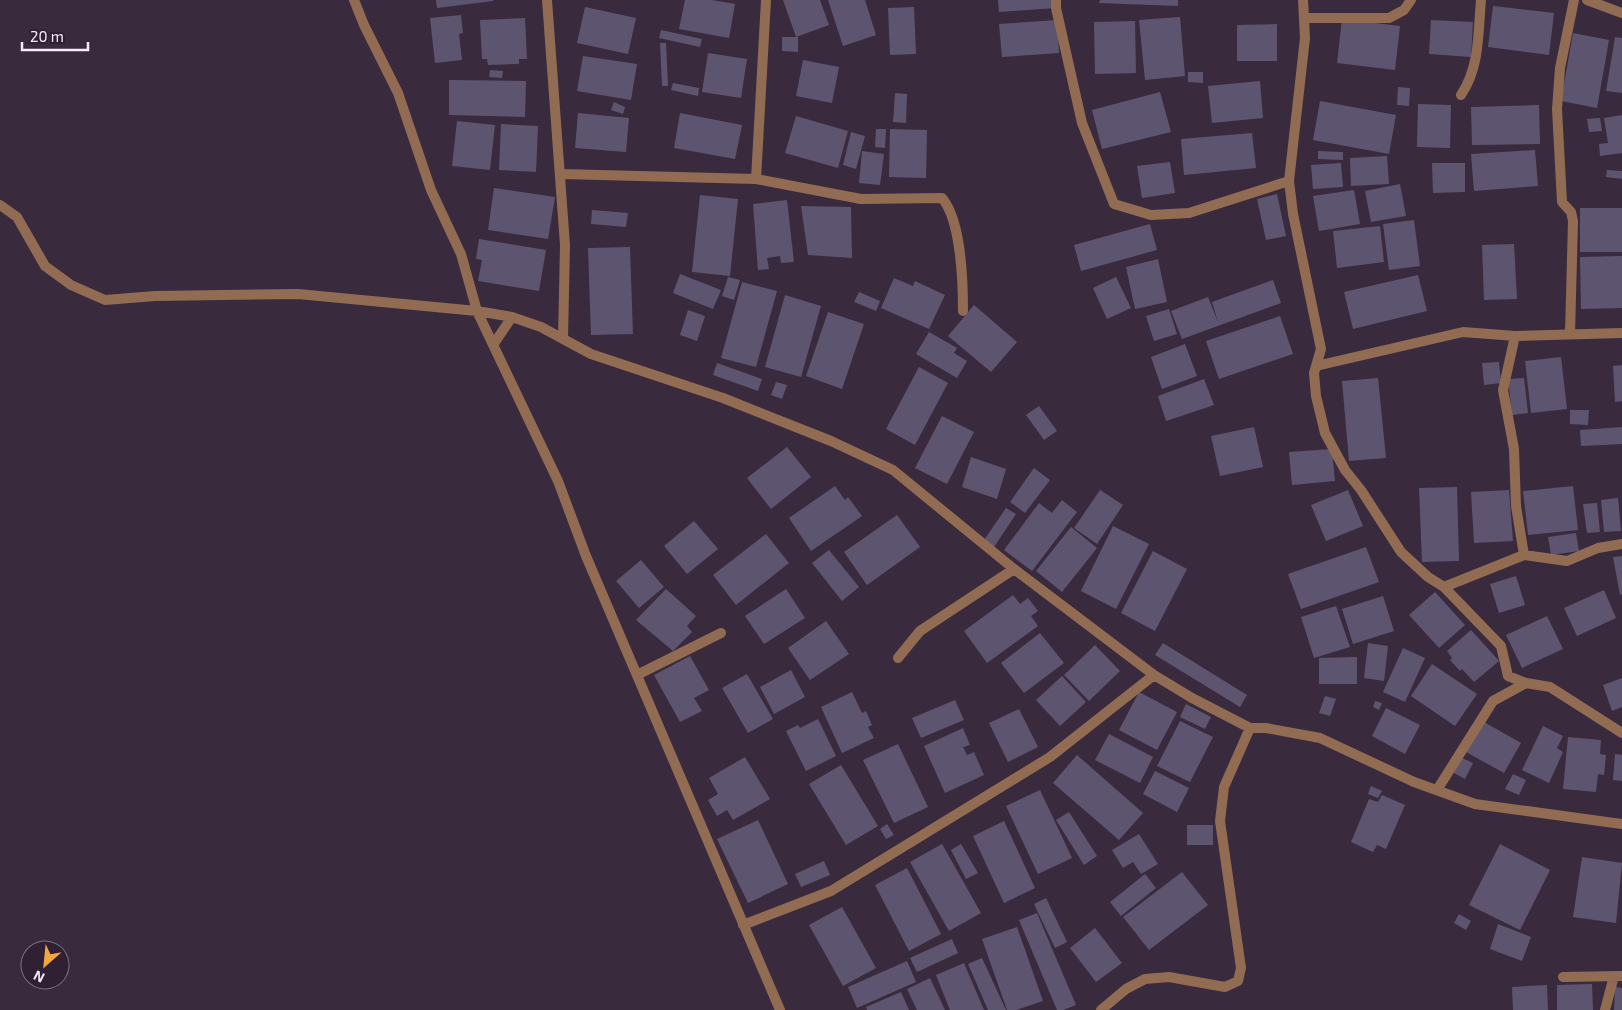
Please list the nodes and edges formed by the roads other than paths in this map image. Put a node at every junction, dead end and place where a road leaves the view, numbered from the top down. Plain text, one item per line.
1 (354, 0) edge
2 (547, 0) edge
3 (766, 0) edge
4 (1056, 0) edge
5 (1303, 0) edge
6 (1410, 0) edge
7 (1481, 0) edge
8 (1574, 0) edge
9 (1587, 0) edge
10 (1622, 13) edge
11 (1304, 18) junction
12 (1461, 95) dead end
13 (561, 174) junction
14 (756, 179) junction
15 (1289, 181) junction
16 (0, 205) edge
17 (477, 311) junction
18 (963, 311) dead end
19 (512, 317) junction
20 (1622, 333) edge
21 (1570, 334) junction
22 (1515, 336) junction
23 (563, 340) junction
24 (493, 345) junction
25 (1316, 366) junction
26 (1622, 544) edge
27 (1524, 554) junction
28 (1014, 569) junction
29 (1444, 587) junction
30 (721, 633) dead end
31 (898, 658) dead end
32 (1154, 674) junction
33 (637, 675) junction
34 (1526, 684) junction
35 (1250, 728) junction
36 (1622, 733) edge
37 (1437, 790) junction
38 (1622, 824) edge
39 (743, 925) junction
40 (1618, 976) edge
41 (1563, 977) dead end
42 (780, 1010) edge
43 (1101, 1010) edge
44 (1605, 1010) edge

1 - 17 street
2 - 13 street
3 - 14 street
4 - 15 street
5 - 11 street
6 - 11 street
7 - 12 street
8 - 21 street
9 - 10 street
11 - 15 street
13 - 14 street
13 - 23 street
14 - 18 street
15 - 25 street
16 - 17 street
17 - 19 street
17 - 24 street
19 - 23 street
19 - 24 street
20 - 21 street
21 - 22 street
22 - 25 street
22 - 27 street
23 - 28 street
24 - 33 street
25 - 29 street
26 - 27 street
27 - 29 street
28 - 31 street
28 - 32 street
29 - 34 street
30 - 33 street
32 - 35 street
32 - 39 street
33 - 39 street
34 - 36 street
34 - 37 street
35 - 37 street
35 - 43 street
37 - 38 street
39 - 42 street
40 - 41 street
40 - 44 street

